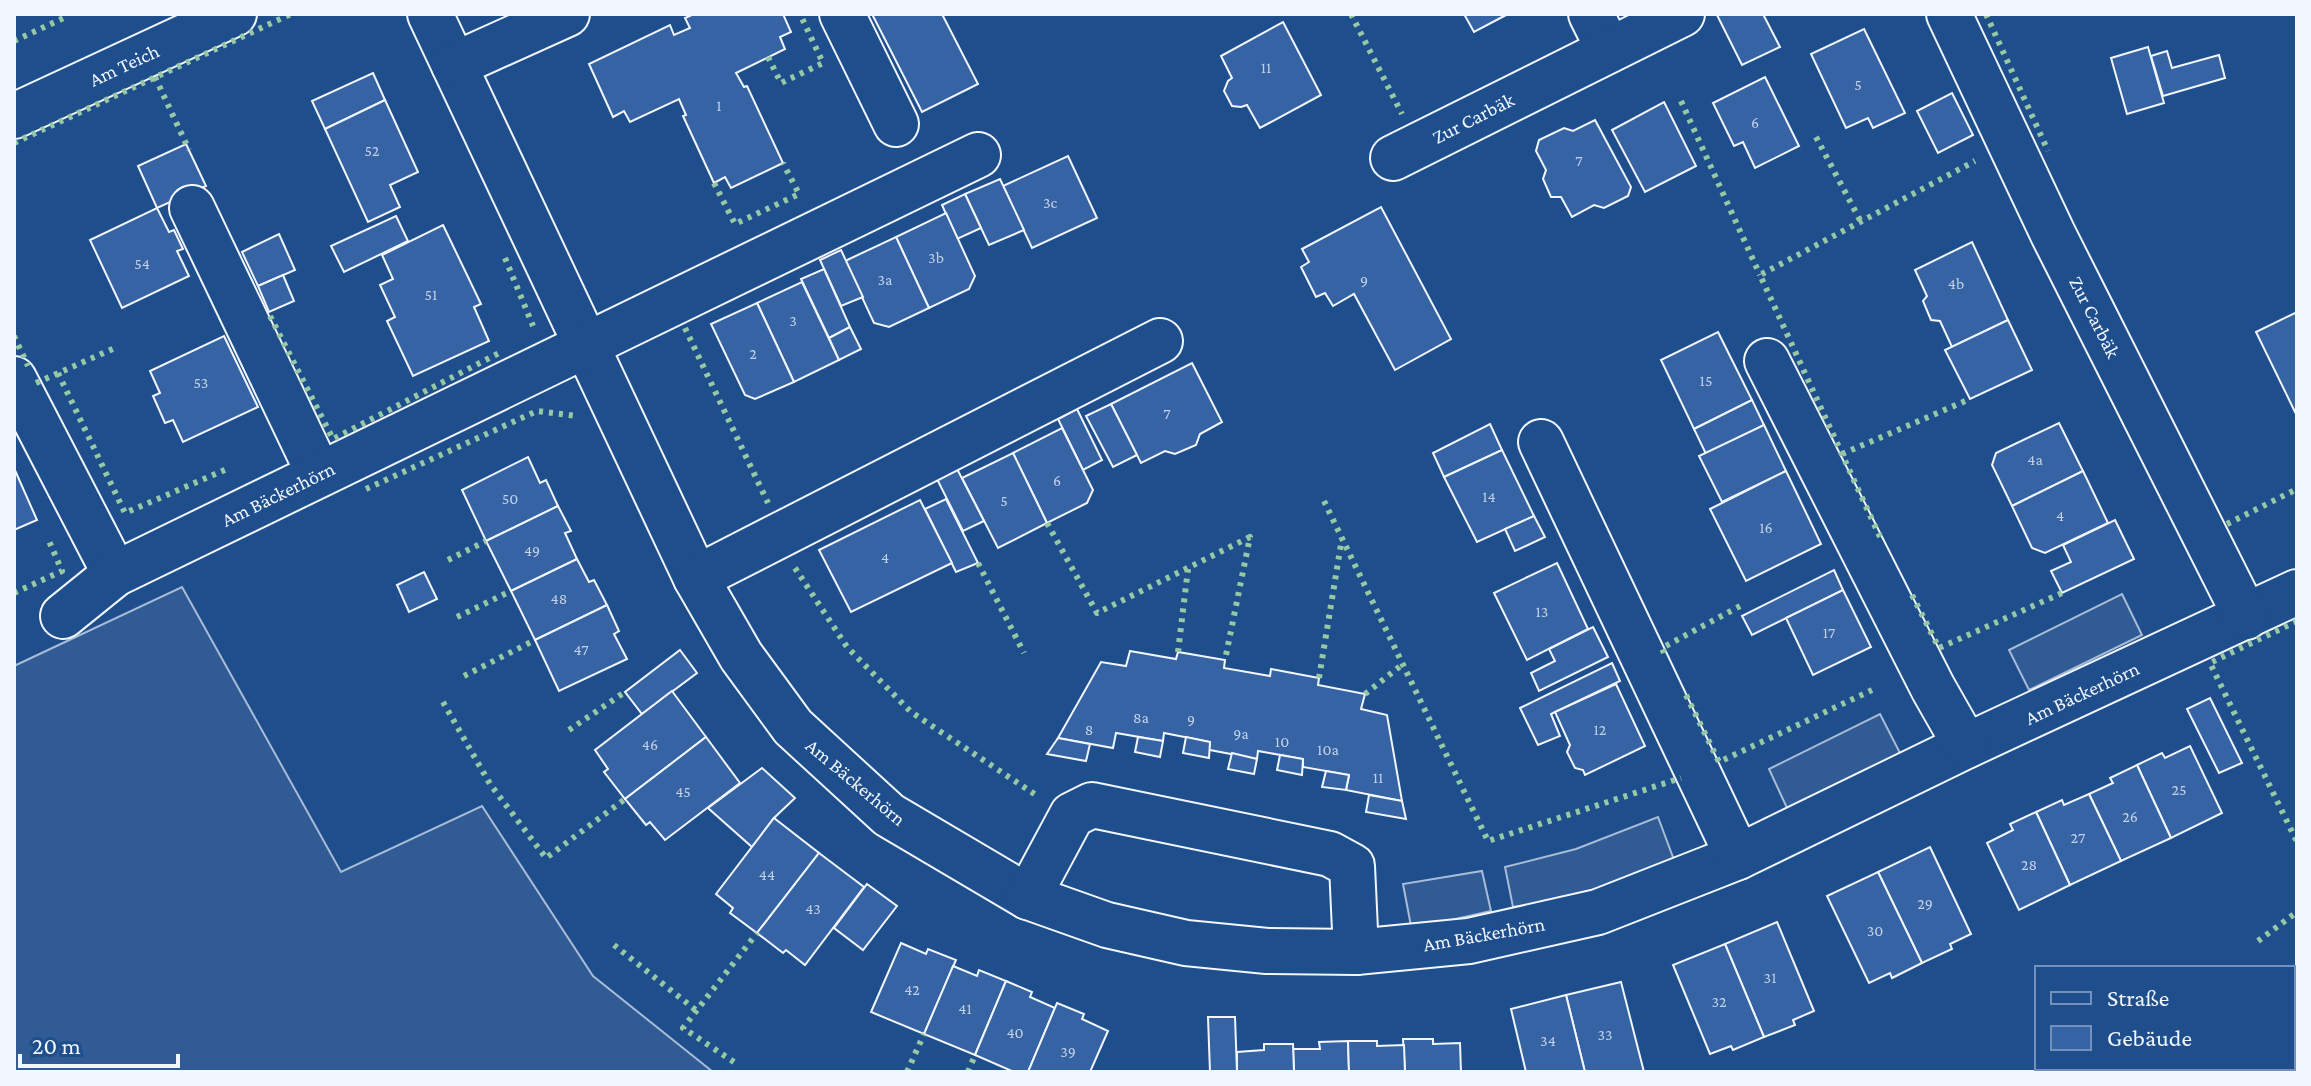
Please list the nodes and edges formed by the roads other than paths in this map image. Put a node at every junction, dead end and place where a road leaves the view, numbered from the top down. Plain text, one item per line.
1 (234, 14) edge
2 (430, 14) edge
3 (567, 14) edge
4 (842, 14) edge
5 (1682, 14) edge
6 (1949, 14) edge
7 (1600, 32) edge
8 (454, 65) junction
9 (14, 116) edge
10 (896, 124) dead end
11 (978, 155) dead end
12 (1393, 158) dead end
13 (192, 208) dead end
14 (1160, 341) dead end
15 (588, 345) junction
16 (1767, 361) dead end
17 (14, 379) edge
18 (1541, 442) dead end
19 (319, 474) junction
20 (115, 574) junction
21 (696, 578) junction
22 (2297, 592) edge
23 (63, 616) dead end
24 (2246, 617) junction
25 (1966, 746) junction
26 (1738, 857) junction
27 (1028, 897) junction
28 (1356, 952) junction

1 - 9 street, Am Teich
2 - 8 street, Am Bäckerhörn
3 - 8 street
4 - 10 street
5 - 7 street, Zur Carbäk
6 - 24 street, Zur Carbäk
7 - 12 street, Zur Carbäk
8 - 15 street, Am Bäckerhörn
11 - 15 street, Am Bäckerhörn
13 - 19 street
14 - 21 street
15 - 19 street, Am Bäckerhörn
15 - 21 street, Am Bäckerhörn
16 - 25 street
17 - 20 street
18 - 26 street
19 - 20 street, Am Bäckerhörn
20 - 23 street, Am Bäckerhörn
21 - 27 street, Am Bäckerhörn
22 - 24 street, Am Bäckerhörn
24 - 25 street, Am Bäckerhörn
25 - 26 street, Am Bäckerhörn
26 - 28 street, Am Bäckerhörn
27 - 28 street, Am Bäckerhörn
27 - 28 street

